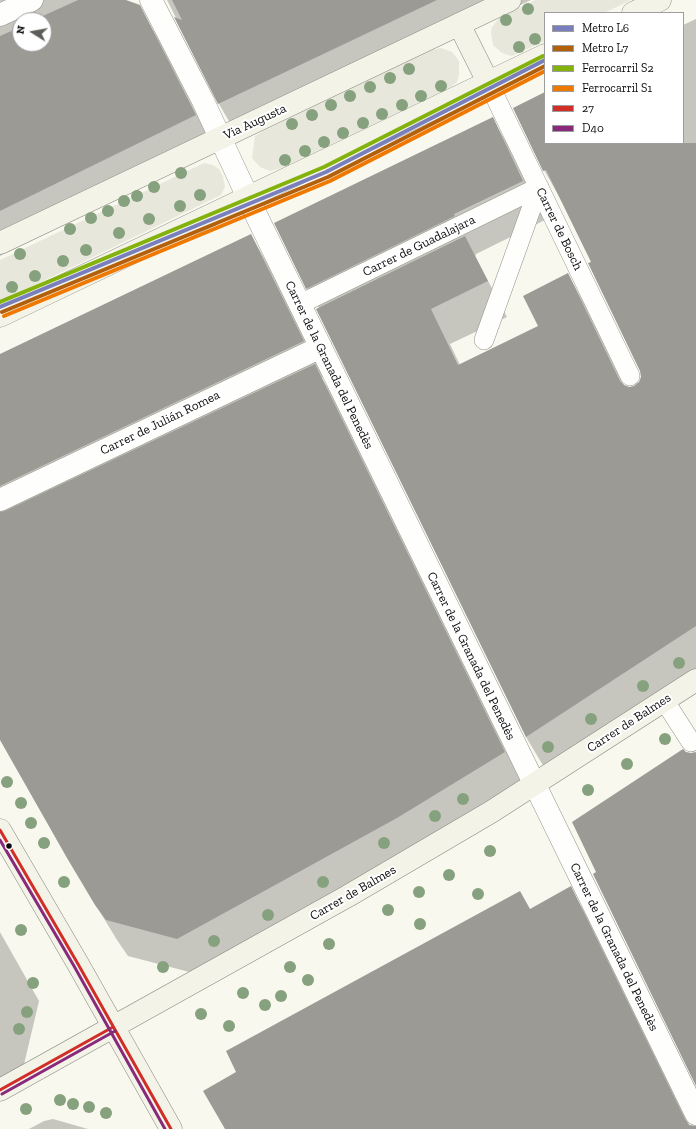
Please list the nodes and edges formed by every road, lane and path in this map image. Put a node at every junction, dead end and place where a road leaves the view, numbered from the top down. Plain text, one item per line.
1 (32, 0) edge
2 (151, 0) edge
3 (510, 0) edge
4 (660, 0) edge
5 (635, 12) edge
6 (0, 15) edge
7 (459, 24) junction
8 (544, 55) edge
9 (488, 82) junction
10 (220, 138) junction
11 (539, 188) junction
12 (248, 197) junction
13 (0, 243) edge
14 (300, 304) junction
15 (0, 316) edge
16 (484, 340) dead end
17 (321, 347) junction
18 (630, 376) dead end
19 (0, 500) edge
20 (696, 680) edge
21 (664, 700) junction
22 (692, 742) dead end
23 (534, 784) junction
24 (0, 830) edge
25 (113, 1027) junction
26 (0, 1090) edge
27 (696, 1114) edge
28 (171, 1129) edge

1 - 6 street
2 - 10 street, Carrer de la Granada del Penedès
3 - 7 main road, Via Augusta
4 - 5 main road
7 - 9 main road
7 - 10 main road, Via Augusta
8 - 9 main road
9 - 11 lane, Carrer de Bosch
9 - 12 main road
10 - 12 street, Carrer de la Granada del Penedès
10 - 13 main road, Via Augusta
11 - 14 lane, Carrer de Guadalajara
11 - 16 lane
11 - 18 lane, Carrer de Bosch
12 - 14 street, Carrer de la Granada del Penedès
12 - 15 main road
14 - 17 street, Carrer de la Granada del Penedès
17 - 19 street, Carrer de Julián Romea
17 - 23 street, Carrer de la Granada del Penedès
20 - 21 main road, Carrer de Balmes
21 - 22 lane
21 - 23 main road, Carrer de Balmes
23 - 25 main road, Carrer de Balmes
23 - 27 street, Carrer de la Granada del Penedès
24 - 25 main road
25 - 26 main road, Carrer de Balmes
25 - 28 main road

